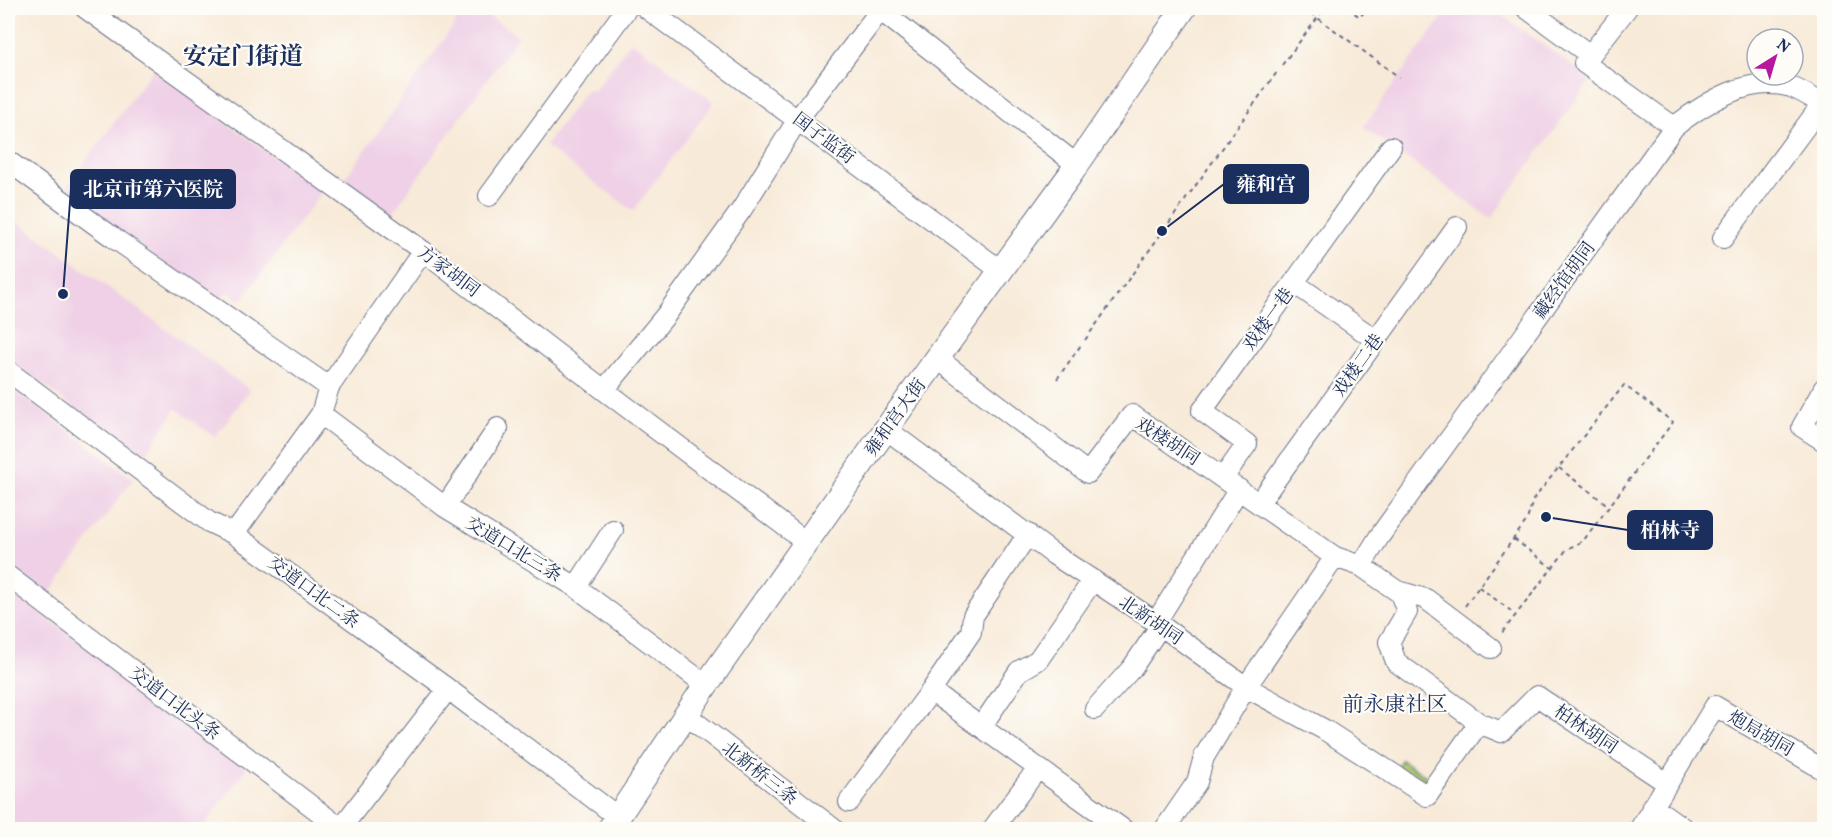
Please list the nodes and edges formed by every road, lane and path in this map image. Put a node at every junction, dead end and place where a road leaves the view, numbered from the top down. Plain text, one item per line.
1 (85, 8) edge
2 (627, 8) edge
3 (646, 8) edge
4 (1184, 8) edge
5 (1304, 8) edge
6 (1325, 8) edge
7 (1347, 8) edge
8 (1367, 8) edge
9 (1526, 8) edge
10 (1627, 8) edge
11 (881, 9) edge
12 (1318, 18) junction
13 (1590, 55) junction
14 (1282, 65) dead end
15 (1277, 72) dead end
16 (1399, 77) dead end
17 (1824, 104) edge
18 (798, 119) junction
19 (1674, 127) junction
20 (1391, 147) dead end
21 (8, 161) edge
22 (1077, 165) junction
23 (489, 196) dead end
24 (1457, 227) dead end
25 (1723, 238) dead end
26 (423, 251) junction
27 (1000, 270) junction
28 (1294, 283) junction
29 (1085, 340) dead end
30 (1376, 340) junction
31 (1081, 345) dead end
32 (938, 359) junction
33 (8, 371) edge
34 (1057, 379) dead end
35 (329, 387) junction
36 (1824, 388) edge
37 (604, 390) junction
38 (321, 414) junction
39 (498, 428) dead end
40 (886, 429) junction
41 (1824, 441) edge
42 (1559, 468) junction
43 (1222, 478) junction
44 (1239, 489) junction
45 (1259, 503) junction
46 (1609, 506) junction
47 (445, 507) junction
48 (613, 530) dead end
49 (234, 534) junction
50 (1028, 534) junction
51 (1514, 539) junction
52 (806, 542) junction
53 (1335, 557) junction
54 (1361, 566) junction
55 (1552, 568) junction
56 (8, 576) edge
57 (1093, 580) junction
58 (576, 587) junction
59 (1479, 587) junction
60 (1398, 591) junction
61 (1516, 615) junction
62 (1454, 620) junction
63 (1158, 623) junction
64 (1491, 648) joint
65 (706, 685) junction
66 (1246, 687) junction
67 (448, 689) junction
68 (931, 691) junction
69 (1095, 709) dead end
70 (686, 715) junction
71 (1479, 723) junction
72 (981, 727) junction
73 (1038, 768) junction
74 (1824, 770) edge
75 (1667, 783) junction
76 (849, 802) dead end
77 (1652, 806) junction
78 (613, 823) edge
79 (342, 829) edge
80 (835, 830) edge
81 (992, 830) edge
82 (1124, 830) edge
83 (1164, 830) edge
84 (1639, 830) edge
85 (1686, 830) edge

1 - 26 street, 方家胡同
2 - 23 street
3 - 18 street, 国子监街
4 - 22 main road, 雍和宫大街
5 - 12 path
6 - 12 path
7 - 8 path
9 - 13 street
10 - 13 street
11 - 18 street
11 - 22 street
12 - 14 path
12 - 16 path
13 - 19 street
15 - 29 path
17 - 19 street, 藏经馆胡同
17 - 25 street
18 - 27 street, 国子监街
18 - 37 street
19 - 54 street, 藏经馆胡同
20 - 28 street, 戏楼一巷
21 - 35 street
22 - 27 main road, 雍和宫大街
24 - 30 street, 戏楼二巷
26 - 35 street
26 - 37 street, 方家胡同
27 - 32 main road, 雍和宫大街
28 - 30 street
28 - 43 street, 戏楼一巷
30 - 45 street, 戏楼二巷
31 - 34 path
32 - 40 main road, 雍和宫大街
32 - 43 street, 戏楼胡同
33 - 49 street, 交道口北二条
35 - 38 street
36 - 41 street
37 - 52 street, 方家胡同
38 - 47 street, 交道口北三条
38 - 49 street
39 - 47 street
40 - 50 street, 北新胡同
40 - 52 main road, 雍和宫大街
42 - 46 path
42 - 46 path
42 - 51 path
43 - 44 street, 戏楼胡同
44 - 45 street, 戏楼胡同
44 - 63 street
45 - 53 street, 戏楼胡同
46 - 55 path
47 - 58 street, 交道口北三条
48 - 58 street
49 - 67 street, 交道口北二条
50 - 57 street, 北新胡同
50 - 68 street
51 - 55 path
51 - 59 path
52 - 65 main road, 雍和宫大街
53 - 54 street, 戏楼胡同
53 - 66 street
54 - 60 street, 戏楼胡同
55 - 61 path
56 - 79 street, 交道口北头条
57 - 63 street, 北新胡同
57 - 72 street
58 - 65 street, 交道口北三条
59 - 61 path
59 - 62 path
60 - 62 street, 戏楼胡同
60 - 71 street
61 - 64 path
62 - 64 street, 戏楼胡同
63 - 66 street, 北新胡同
63 - 69 street
65 - 70 main road, 雍和宫大街
66 - 71 street, 北新胡同
66 - 83 street
67 - 78 street, 交道口北二条
67 - 79 street
68 - 72 street
68 - 76 street
70 - 78 main road, 雍和宫大街
70 - 80 street, 北新桥三条
71 - 75 street, 柏林胡同
72 - 73 street
73 - 81 street
73 - 82 street
74 - 75 street, 炮局胡同
75 - 77 street
77 - 84 street
77 - 85 street

